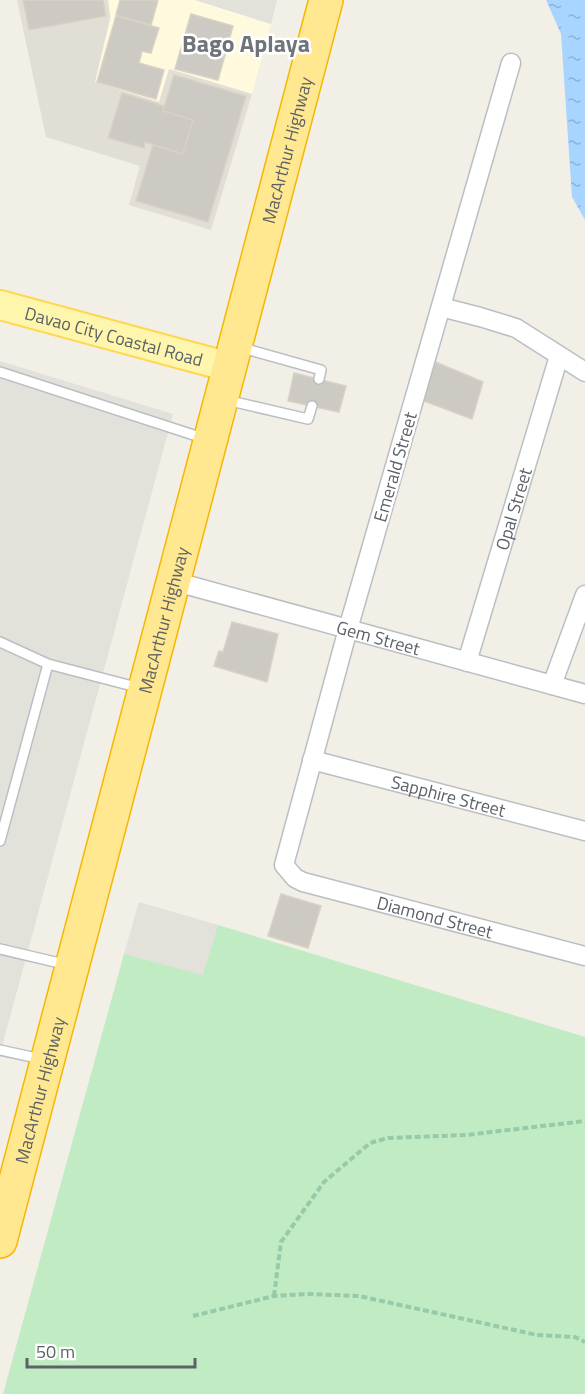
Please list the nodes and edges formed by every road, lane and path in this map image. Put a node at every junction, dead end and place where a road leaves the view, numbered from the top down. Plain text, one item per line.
1 (326, 0) edge
2 (511, 63) dead end
3 (0, 305) edge
4 (441, 307) junction
5 (232, 356) junction
6 (559, 356) junction
7 (0, 372) edge
8 (585, 372) edge
9 (319, 379) dead end
10 (220, 399) junction
11 (312, 406) dead end
12 (210, 440) junction
13 (173, 581) junction
14 (585, 595) edge
15 (348, 629) junction
16 (0, 642) edge
17 (467, 662) junction
18 (48, 664) junction
19 (552, 685) junction
20 (144, 689) junction
21 (585, 694) edge
22 (312, 760) junction
23 (585, 831) edge
24 (0, 841) edge
25 (288, 872) joint
26 (0, 949) edge
27 (585, 956) edge
28 (71, 966) junction
29 (0, 1050) edge
30 (47, 1060) junction
31 (585, 1121) edge
32 (0, 1241) edge
33 (274, 1296) junction
34 (193, 1316) dead end
35 (585, 1342) edge

1 - 5 highway, MacArthur Highway
2 - 4 street, Emerald Street
3 - 5 main road, Davao City Coastal Road
4 - 6 street
4 - 15 street, Emerald Street
5 - 9 lane
5 - 10 highway, MacArthur Highway
6 - 8 street
6 - 17 street, Opal Street
7 - 12 lane
10 - 11 lane
10 - 12 highway, MacArthur Highway
12 - 13 highway, MacArthur Highway
13 - 15 street, Gem Street
13 - 20 highway, MacArthur Highway
14 - 19 street
15 - 17 street, Gem Street
15 - 22 street, Emerald Street
16 - 18 lane
17 - 19 street, Gem Street
18 - 20 lane
18 - 24 lane
19 - 21 street, Gem Street
20 - 28 highway, MacArthur Highway
22 - 23 street, Sapphire Street
22 - 25 street, Emerald Street
25 - 27 street, Diamond Street
26 - 28 lane
28 - 30 highway, MacArthur Highway
29 - 30 lane
30 - 32 highway, MacArthur Highway
31 - 33 path
33 - 34 path
33 - 35 path

